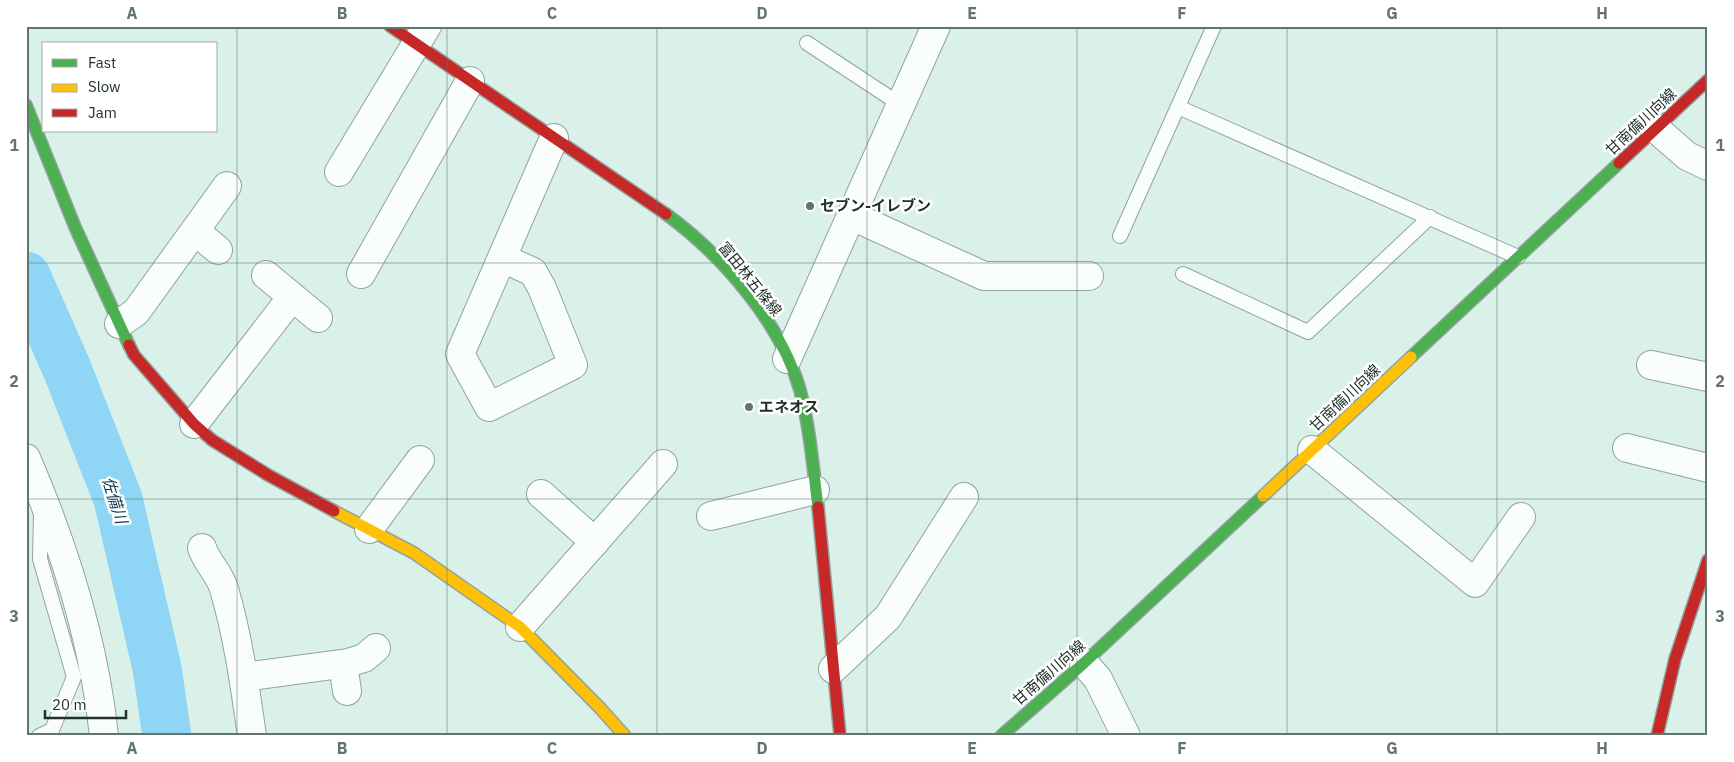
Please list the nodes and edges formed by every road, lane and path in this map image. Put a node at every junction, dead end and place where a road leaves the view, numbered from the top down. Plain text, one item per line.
1 (390, 26) edge
2 (936, 26) edge
3 (1214, 26) edge
4 (422, 35) edge
5 (807, 43) dead end
6 (1708, 80) edge
7 (470, 81) junction
8 (26, 105) edge
9 (901, 106) junction
10 (1178, 107) junction
11 (1655, 128) junction
12 (554, 138) junction
13 (1708, 166) edge
14 (339, 172) dead end
15 (227, 186) dead end
16 (852, 216) junction
17 (1430, 218) junction
18 (194, 232) junction
19 (1120, 236) dead end
20 (218, 250) dead end
21 (1518, 257) junction
22 (502, 258) junction
23 (362, 274) dead end
24 (1183, 274) dead end
25 (266, 275) dead end
26 (1089, 276) dead end
27 (292, 297) junction
28 (318, 318) dead end
29 (120, 324) junction
30 (787, 359) junction
31 (1651, 365) dead end
32 (1708, 377) edge
33 (194, 424) junction
34 (1627, 448) dead end
35 (1312, 450) junction
36 (26, 458) edge
37 (420, 460) dead end
38 (663, 464) dead end
39 (1708, 468) edge
40 (815, 490) junction
41 (540, 494) dead end
42 (41, 496) junction
43 (964, 497) dead end
44 (712, 516) dead end
45 (1521, 517) dead end
46 (369, 529) junction
47 (594, 542) junction
48 (202, 548) dead end
49 (1708, 560) edge
50 (520, 627) junction
51 (376, 648) dead end
52 (1084, 663) junction
53 (343, 664) junction
54 (834, 669) junction
55 (244, 677) junction
56 (347, 691) dead end
57 (39, 736) edge
58 (104, 736) edge
59 (252, 736) edge
60 (625, 736) edge
61 (840, 736) edge
62 (1001, 736) edge
63 (1126, 736) edge
64 (1657, 736) edge

1 - 4 main road, 富田林五條線
2 - 9 street
3 - 10 lane
4 - 7 main road, 富田林五條線
4 - 14 street
5 - 9 lane
6 - 11 main road, 甘南備川向線
7 - 12 main road, 富田林五條線
7 - 23 street
8 - 29 main road
9 - 16 street
10 - 17 lane
10 - 19 lane
11 - 13 street
11 - 21 main road, 甘南備川向線
12 - 22 street
12 - 30 main road, 富田林五條線
15 - 18 street
16 - 26 street
16 - 30 street
17 - 21 lane
17 - 24 lane
18 - 20 street
18 - 29 street
21 - 35 main road, 甘南備川向線
22 - 22 street
25 - 27 street
27 - 28 street
27 - 33 street
29 - 33 main road
30 - 40 main road, 富田林五條線
31 - 32 street
33 - 46 main road
34 - 39 street
35 - 45 street
35 - 52 main road, 甘南備川向線
36 - 42 street
37 - 46 street
38 - 47 street
40 - 44 street
40 - 54 main road, 富田林五條線
41 - 47 street
42 - 57 lane
42 - 58 street
43 - 54 street
46 - 50 main road
47 - 50 street
48 - 55 street
49 - 64 main road
50 - 60 main road
51 - 53 street
52 - 62 main road, 甘南備川向線
52 - 63 street
53 - 55 street
53 - 56 street
54 - 61 main road, 富田林五條線
55 - 59 street

